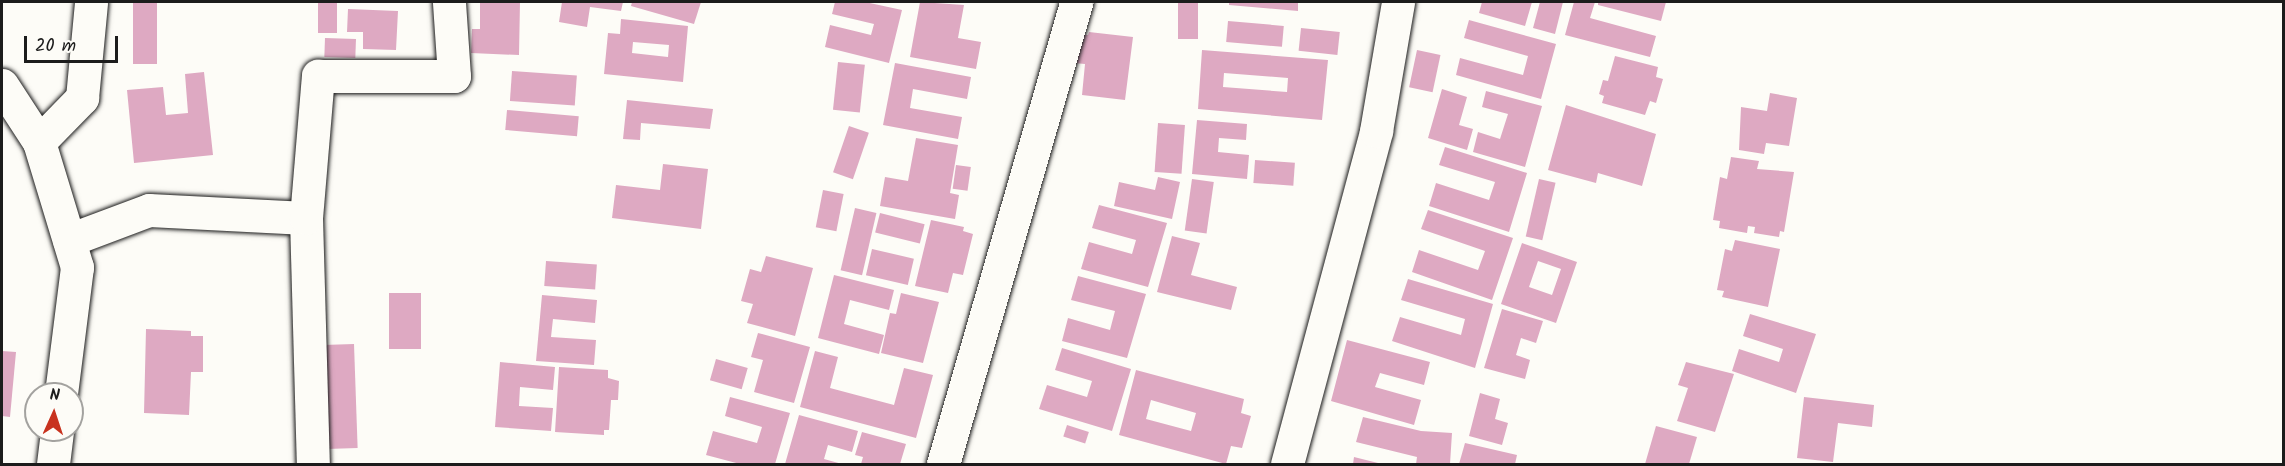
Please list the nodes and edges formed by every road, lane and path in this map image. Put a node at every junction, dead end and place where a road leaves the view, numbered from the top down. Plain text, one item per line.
1 (91, 2) edge
2 (449, 2) edge
3 (1076, 2) edge
4 (1398, 2) edge
5 (2, 85) edge
6 (39, 142) junction
7 (306, 218) junction
8 (69, 240) junction
9 (63, 382) edge
10 (56, 442) edge
11 (53, 465) edge
12 (313, 465) edge
13 (943, 465) edge
14 (1287, 465) edge

1 - 6 street
2 - 7 street
3 - 13 street
4 - 14 street
5 - 6 street
6 - 8 street
7 - 8 street
7 - 12 street
8 - 9 street
10 - 11 street

